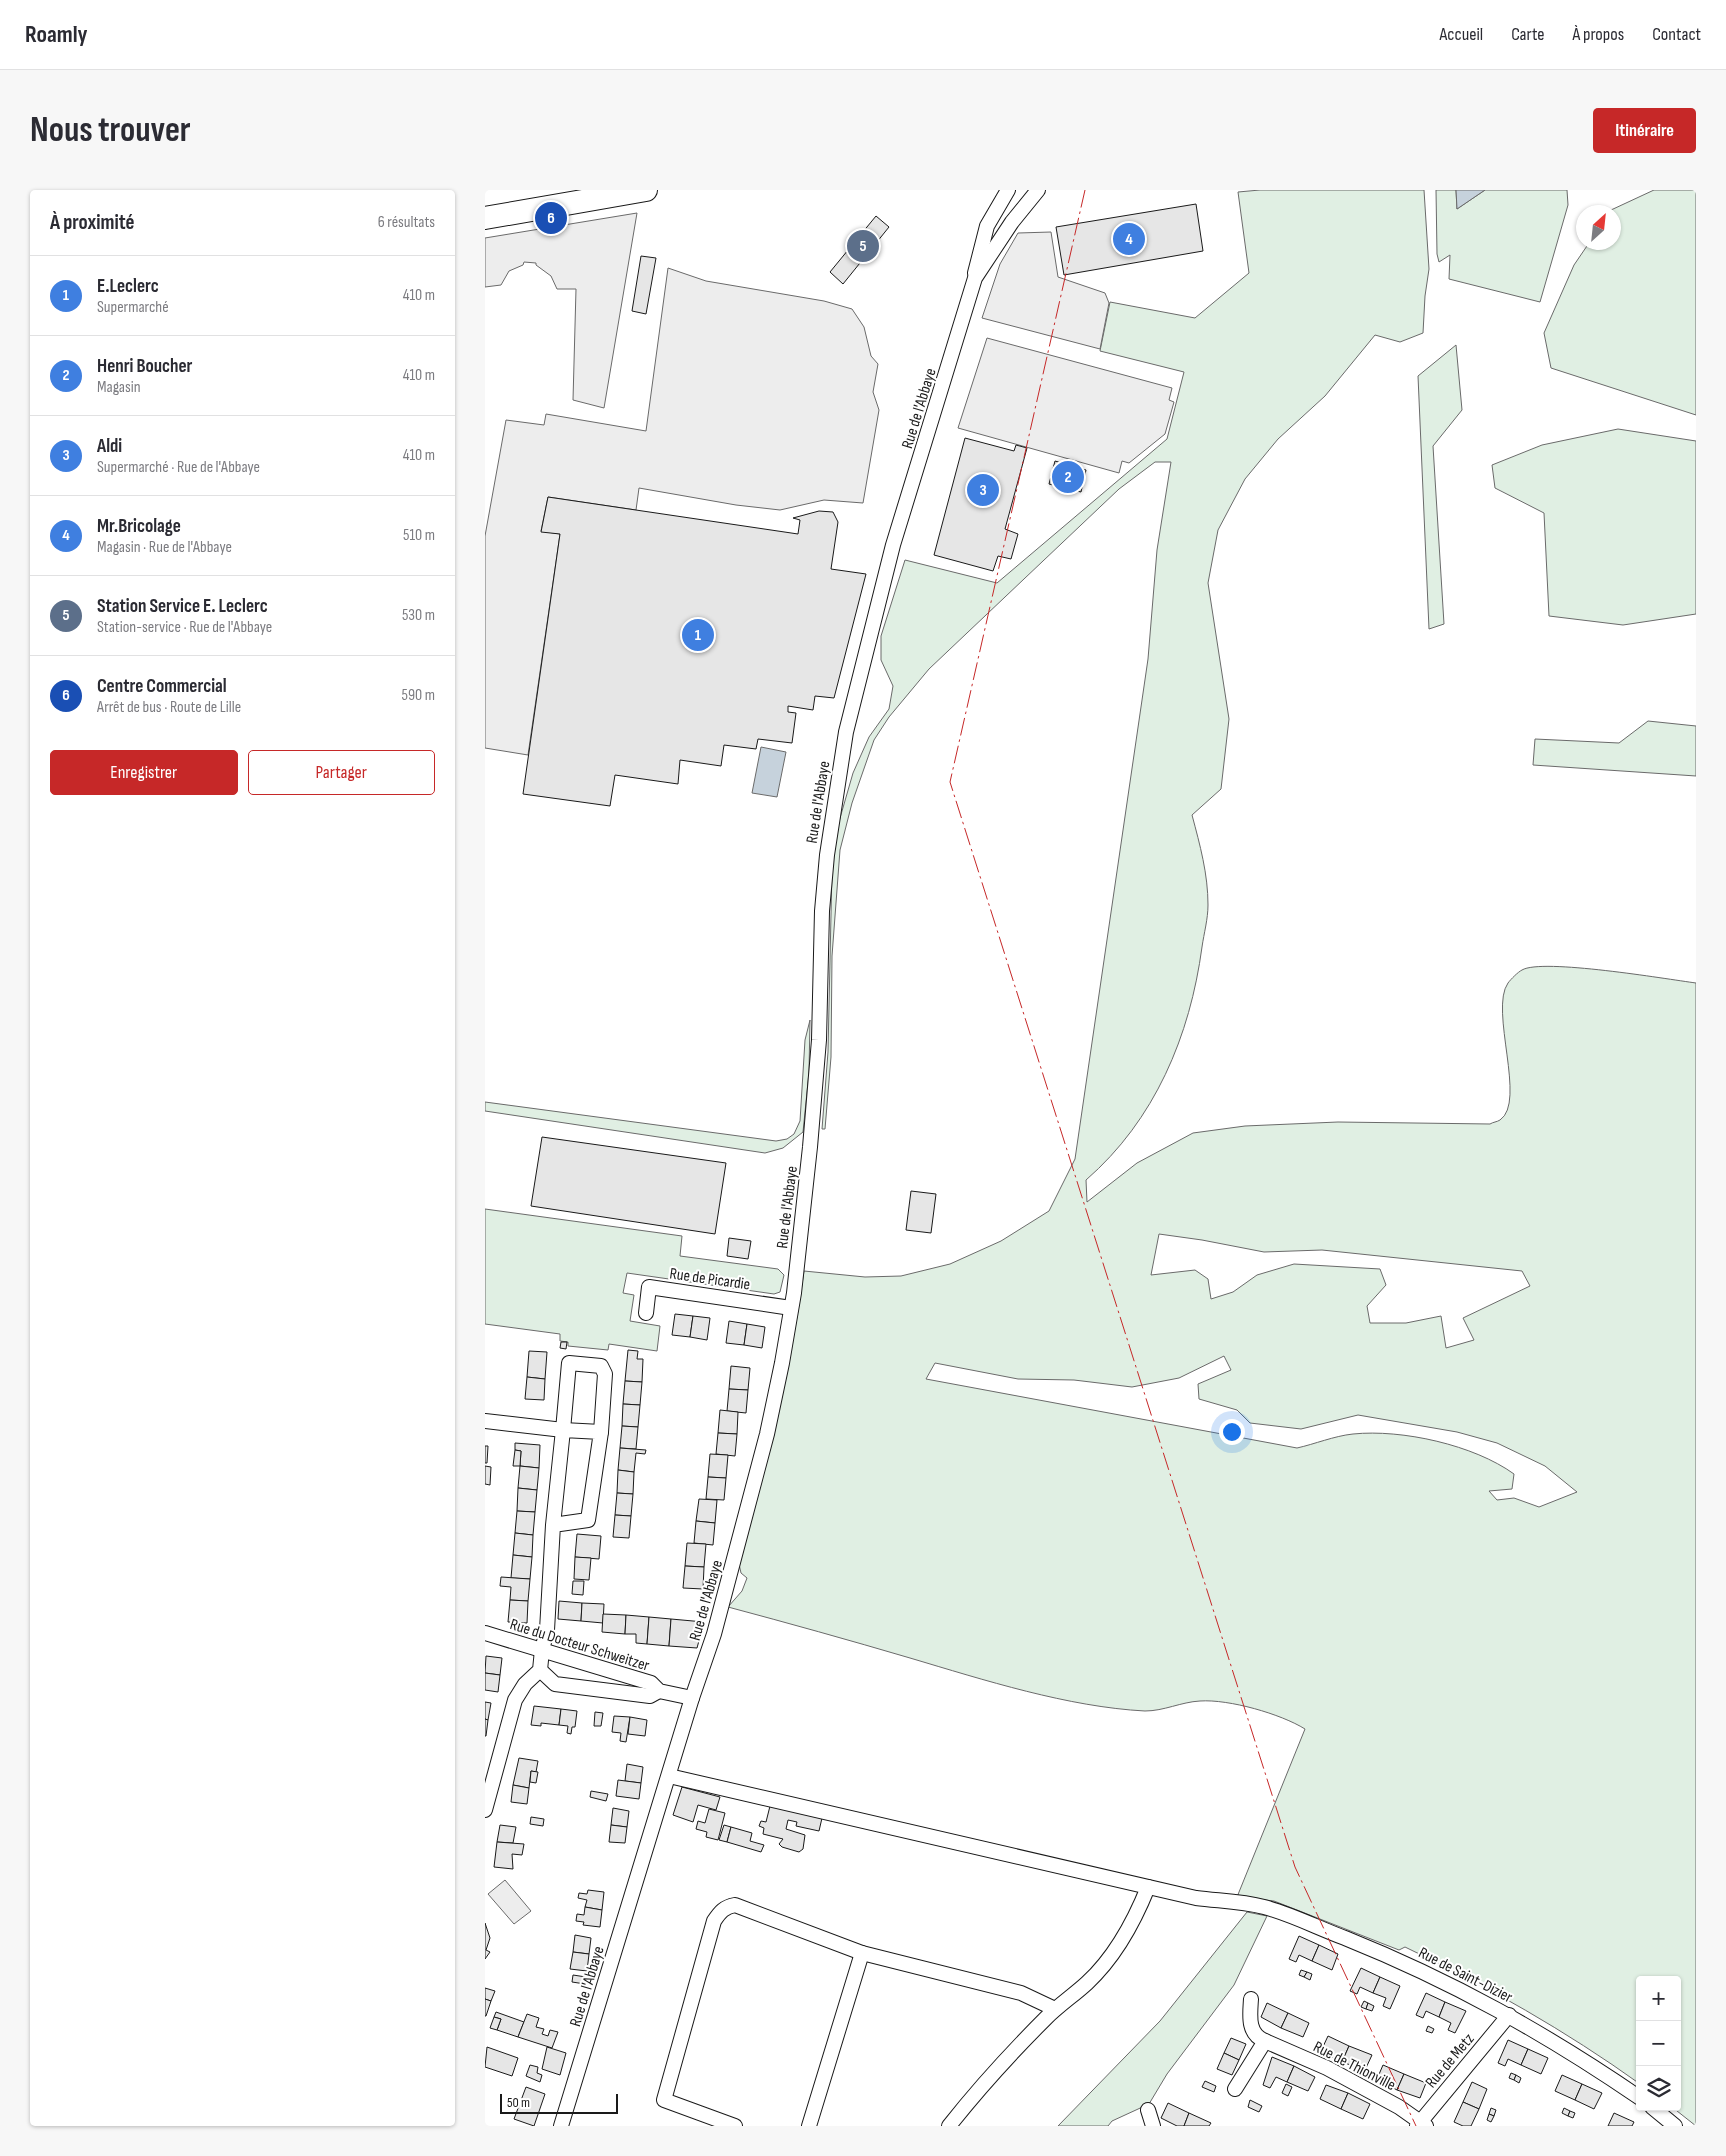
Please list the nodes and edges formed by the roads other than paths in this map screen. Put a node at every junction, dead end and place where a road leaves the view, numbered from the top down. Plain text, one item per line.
1 (567, 190) edge
2 (646, 190) edge
3 (1008, 190) edge
4 (1038, 190) edge
5 (485, 204) edge
6 (485, 218) edge
7 (975, 278) junction
8 (791, 1308) junction
9 (646, 1313) dead end
10 (485, 1421) edge
11 (563, 1430) junction
12 (601, 1432) junction
13 (553, 1525) junction
14 (485, 1633) edge
15 (542, 1650) junction
16 (540, 1670) junction
17 (659, 1691) junction
18 (692, 1698) junction
19 (669, 1776) junction
20 (485, 1810) edge
21 (1148, 1887) junction
22 (862, 1953) junction
23 (1251, 1999) dead end
24 (1055, 2009) junction
25 (1509, 2015) junction
26 (1265, 2041) junction
27 (1235, 2089) dead end
28 (1636, 2095) edge
29 (1148, 2110) dead end
30 (1657, 2111) edge
31 (1421, 2125) edge
32 (561, 2126) edge
33 (735, 2126) edge
34 (809, 2126) edge
35 (949, 2126) edge
36 (1153, 2126) edge
37 (1675, 2126) edge

1 - 5 main road
2 - 6 main road
3 - 7 street, Rue de l'Abbaye
4 - 7 street, Rue de l'Abbaye
7 - 8 street, Rue de l'Abbaye
8 - 9 street, Rue de Picardie
8 - 18 street, Rue de l'Abbaye
10 - 11 street
11 - 12 street
11 - 12 street
11 - 13 street
12 - 13 street
13 - 15 street
14 - 15 street, Rue du Docteur Schweitzer
15 - 16 street
15 - 17 street, Rue du Docteur Schweitzer
16 - 17 street
16 - 20 street
17 - 18 street, Rue du Docteur Schweitzer
18 - 19 street, Rue de l'Abbaye
19 - 21 street, Rue de Saint-Dizier
19 - 32 street, Rue de l'Abbaye
21 - 24 street
21 - 25 street, Rue de Saint-Dizier
22 - 24 street
22 - 33 street
22 - 34 street
23 - 26 street, Rue de Thionville
24 - 35 street
25 - 28 street, Rue de Saint-Dizier
25 - 31 street, Rue de Metz
26 - 27 street
26 - 31 street, Rue de Thionville
29 - 36 street
30 - 37 street

